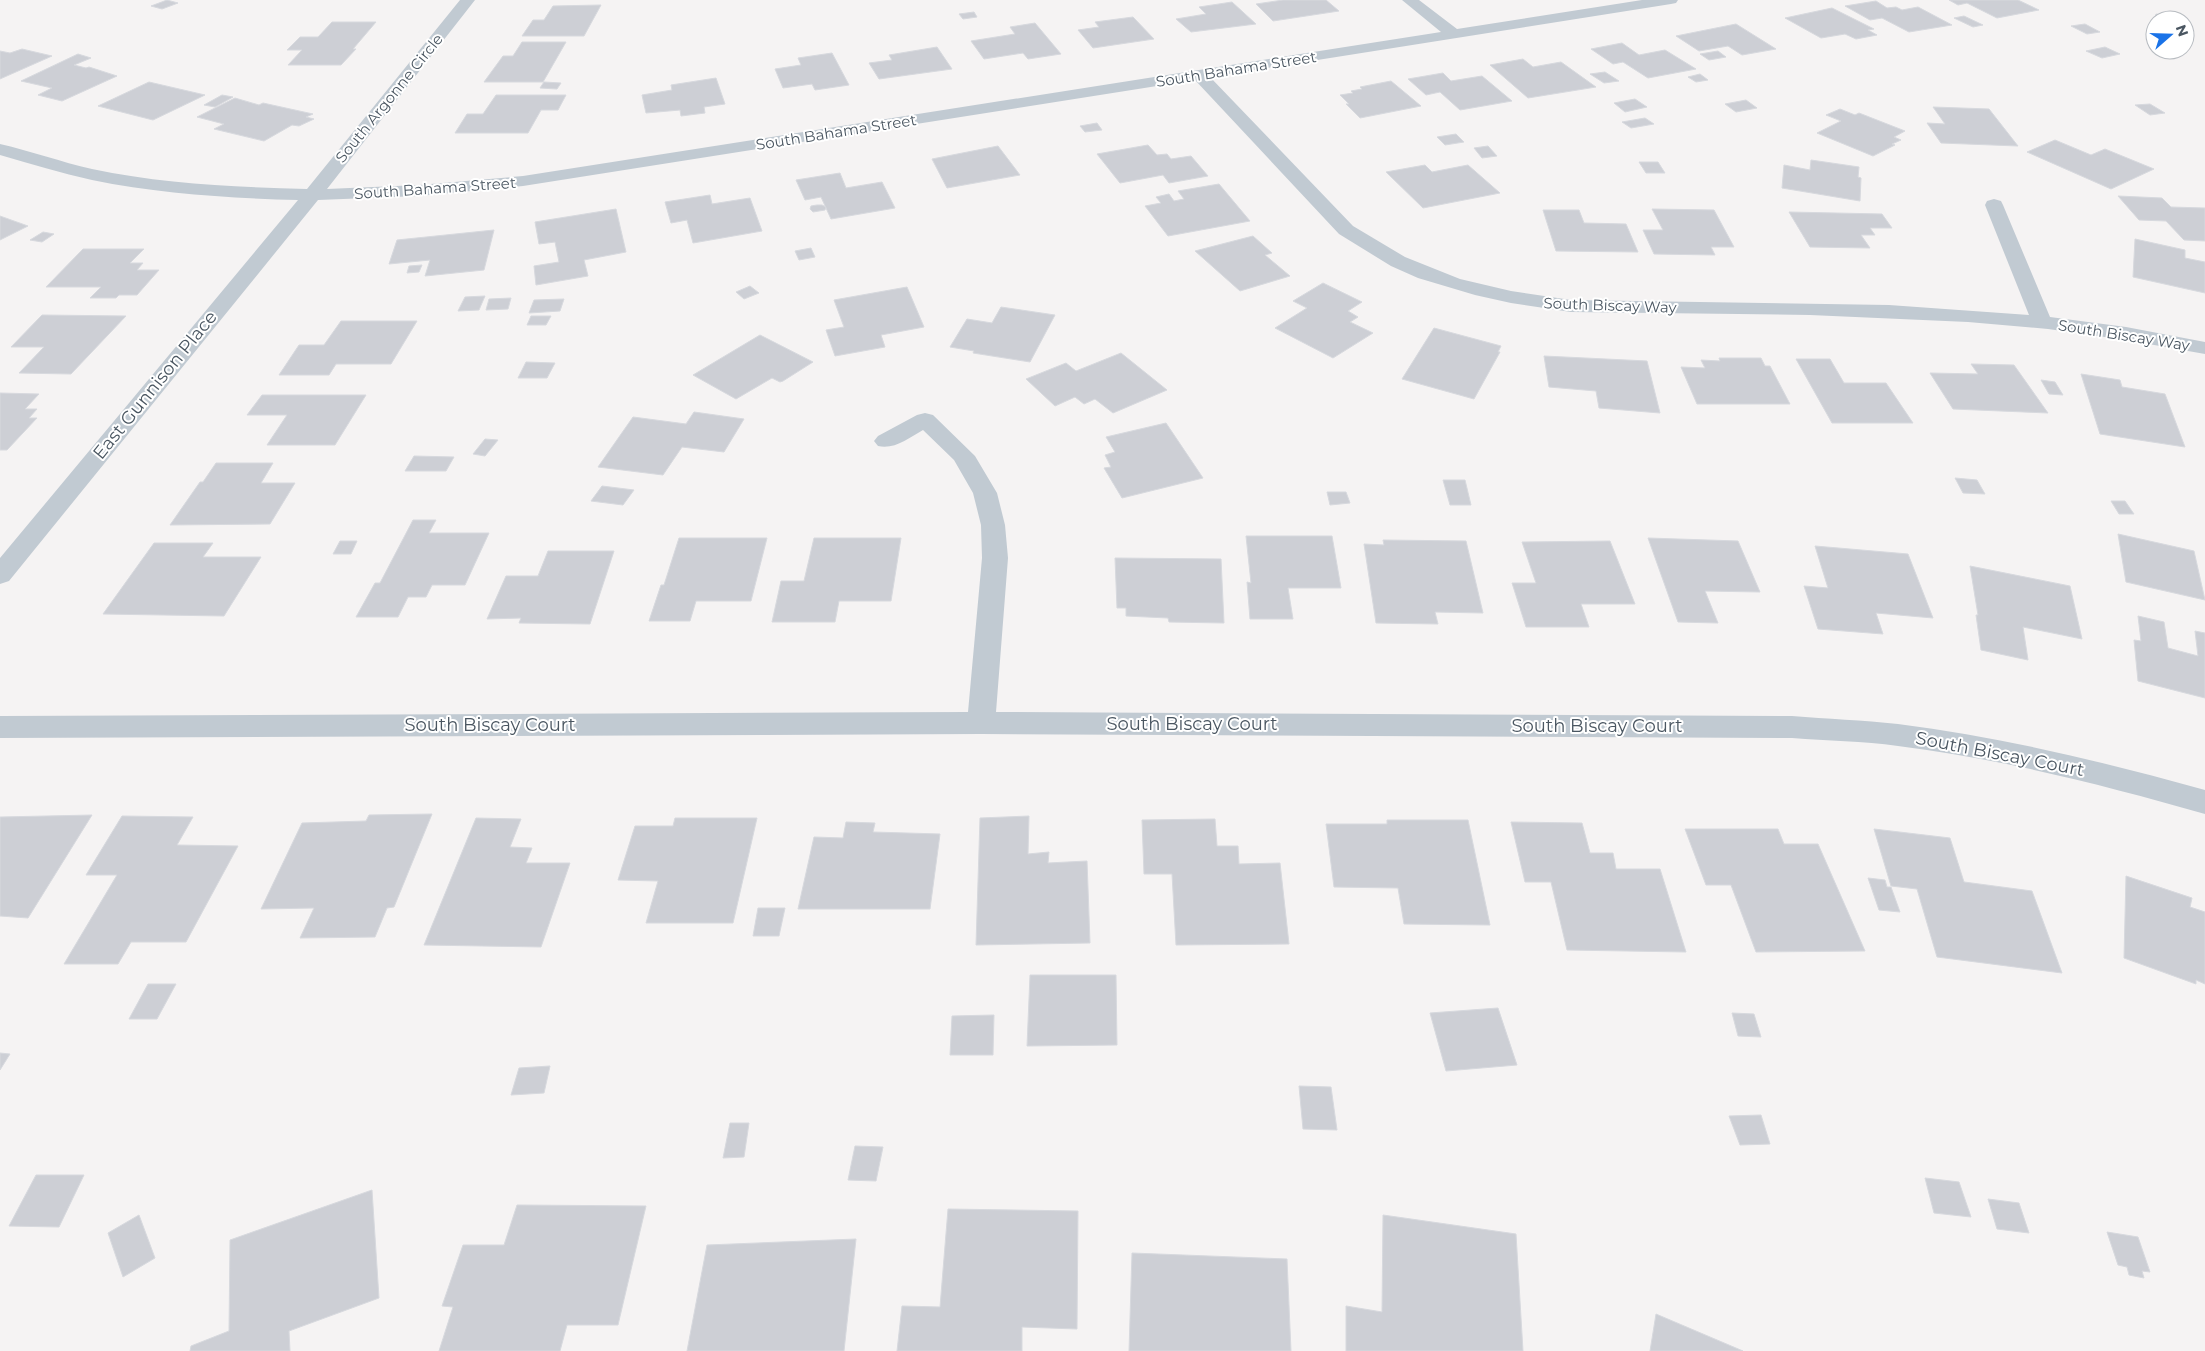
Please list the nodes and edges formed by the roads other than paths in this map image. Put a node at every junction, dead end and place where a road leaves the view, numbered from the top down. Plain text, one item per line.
1 (468, 0) edge
2 (1409, 0) edge
3 (1671, 0) edge
4 (1454, 34) junction
5 (1199, 75) junction
6 (0, 149) edge
7 (311, 196) junction
8 (1994, 205) dead end
9 (2042, 322) junction
10 (2205, 348) edge
11 (886, 441) dead end
12 (0, 575) edge
13 (980, 724) junction
14 (0, 727) edge
15 (2205, 802) edge

1 - 7 street, South Argonne Circle
2 - 4 street
3 - 4 street, South Bahama Street
4 - 5 street, South Bahama Street
5 - 7 street, South Bahama Street
5 - 9 street, South Biscay Way
6 - 7 street, South Bahama Street
7 - 12 street, East Gunnison Place
8 - 9 street, South Biscay Way
9 - 10 street, South Biscay Way
11 - 13 street
13 - 14 street, South Biscay Court
13 - 15 street, South Biscay Court

